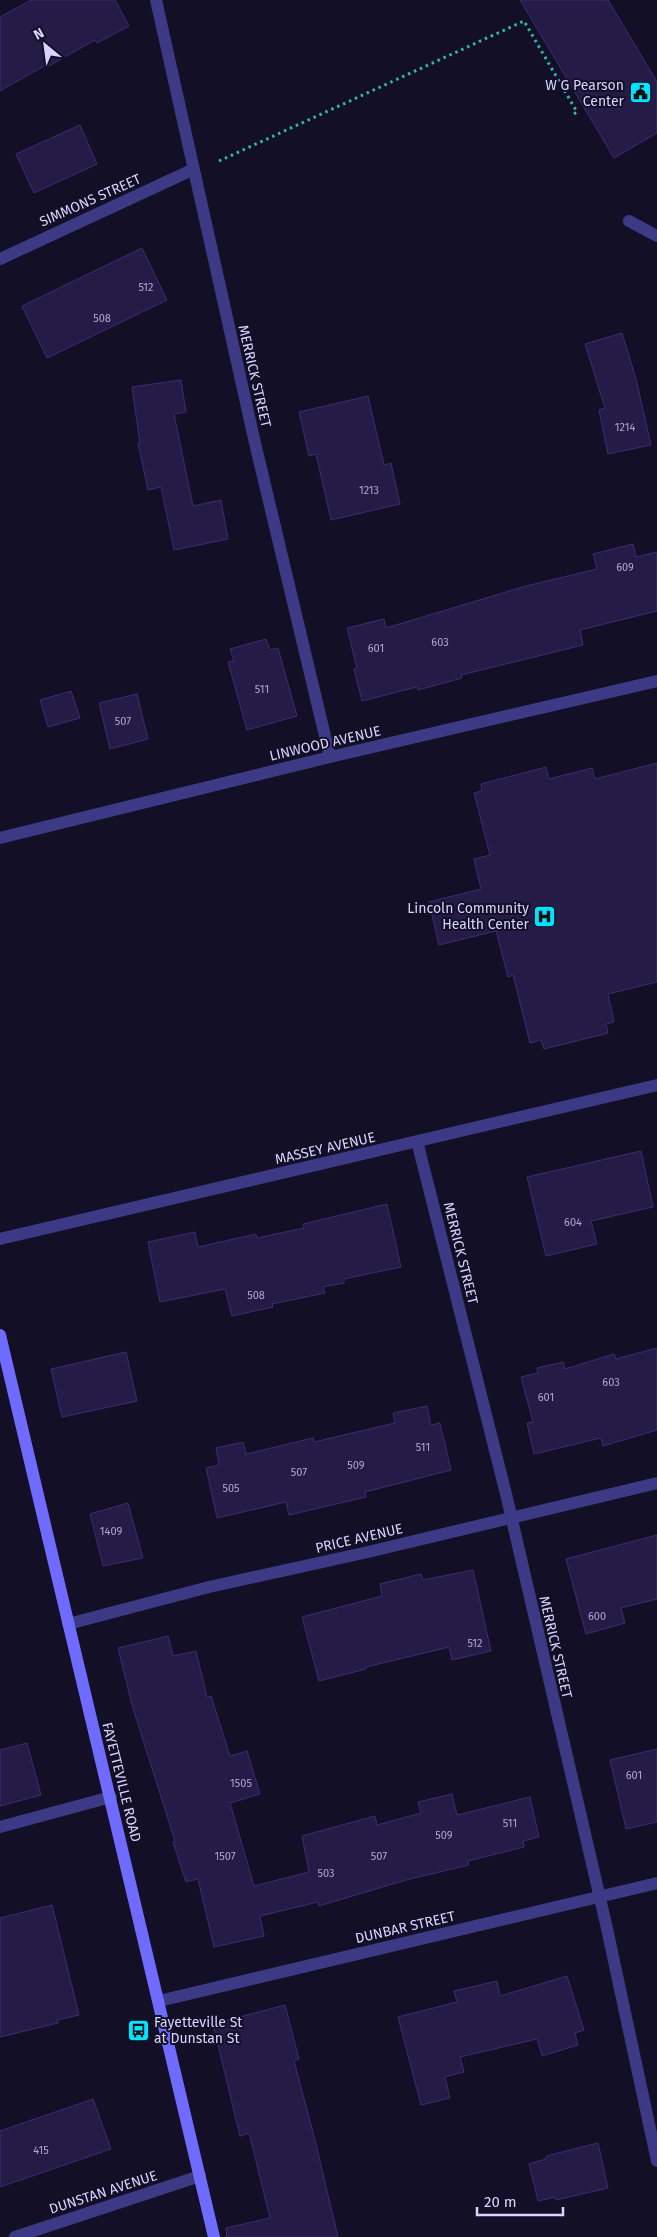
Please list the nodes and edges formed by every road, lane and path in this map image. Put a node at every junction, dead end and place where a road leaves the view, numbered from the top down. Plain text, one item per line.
1 (156, 0) edge
2 (571, 116) dead end
3 (219, 161) dead end
4 (194, 169) junction
5 (629, 221) dead end
6 (657, 236) edge
7 (0, 259) edge
8 (657, 681) edge
9 (330, 757) junction
10 (0, 838) edge
11 (657, 1085) edge
12 (418, 1141) junction
13 (0, 1239) edge
14 (0, 1335) edge
15 (657, 1483) edge
16 (511, 1517) junction
17 (68, 1624) junction
18 (111, 1796) junction
19 (0, 1827) edge
20 (657, 1883) edge
21 (599, 1897) junction
22 (159, 2001) junction
23 (657, 2161) edge
24 (200, 2176) junction
25 (15, 2237) edge
26 (214, 2237) edge

1 - 4 street, MERRICK STREET
2 - 3 path
4 - 7 street, SIMMONS STREET
4 - 9 street, MERRICK STREET
5 - 6 street
8 - 9 street, LINWOOD AVENUE
9 - 10 street, LINWOOD AVENUE
11 - 12 street, MASSEY AVENUE
12 - 13 street, MASSEY AVENUE
12 - 16 street, MERRICK STREET
14 - 17 main road, FAYETTEVILLE ROAD
15 - 16 street, PRICE AVENUE
16 - 17 street, PRICE AVENUE
16 - 21 street, MERRICK STREET
17 - 18 main road, FAYETTEVILLE ROAD
18 - 19 street
18 - 22 main road, FAYETTEVILLE ROAD
20 - 21 street, DUNBAR STREET
21 - 22 street, DUNBAR STREET
21 - 23 street, MERRICK STREET
22 - 24 main road, FAYETTEVILLE ROAD
24 - 25 street, DUNSTAN AVENUE
24 - 26 main road, FAYETTEVILLE ROAD

